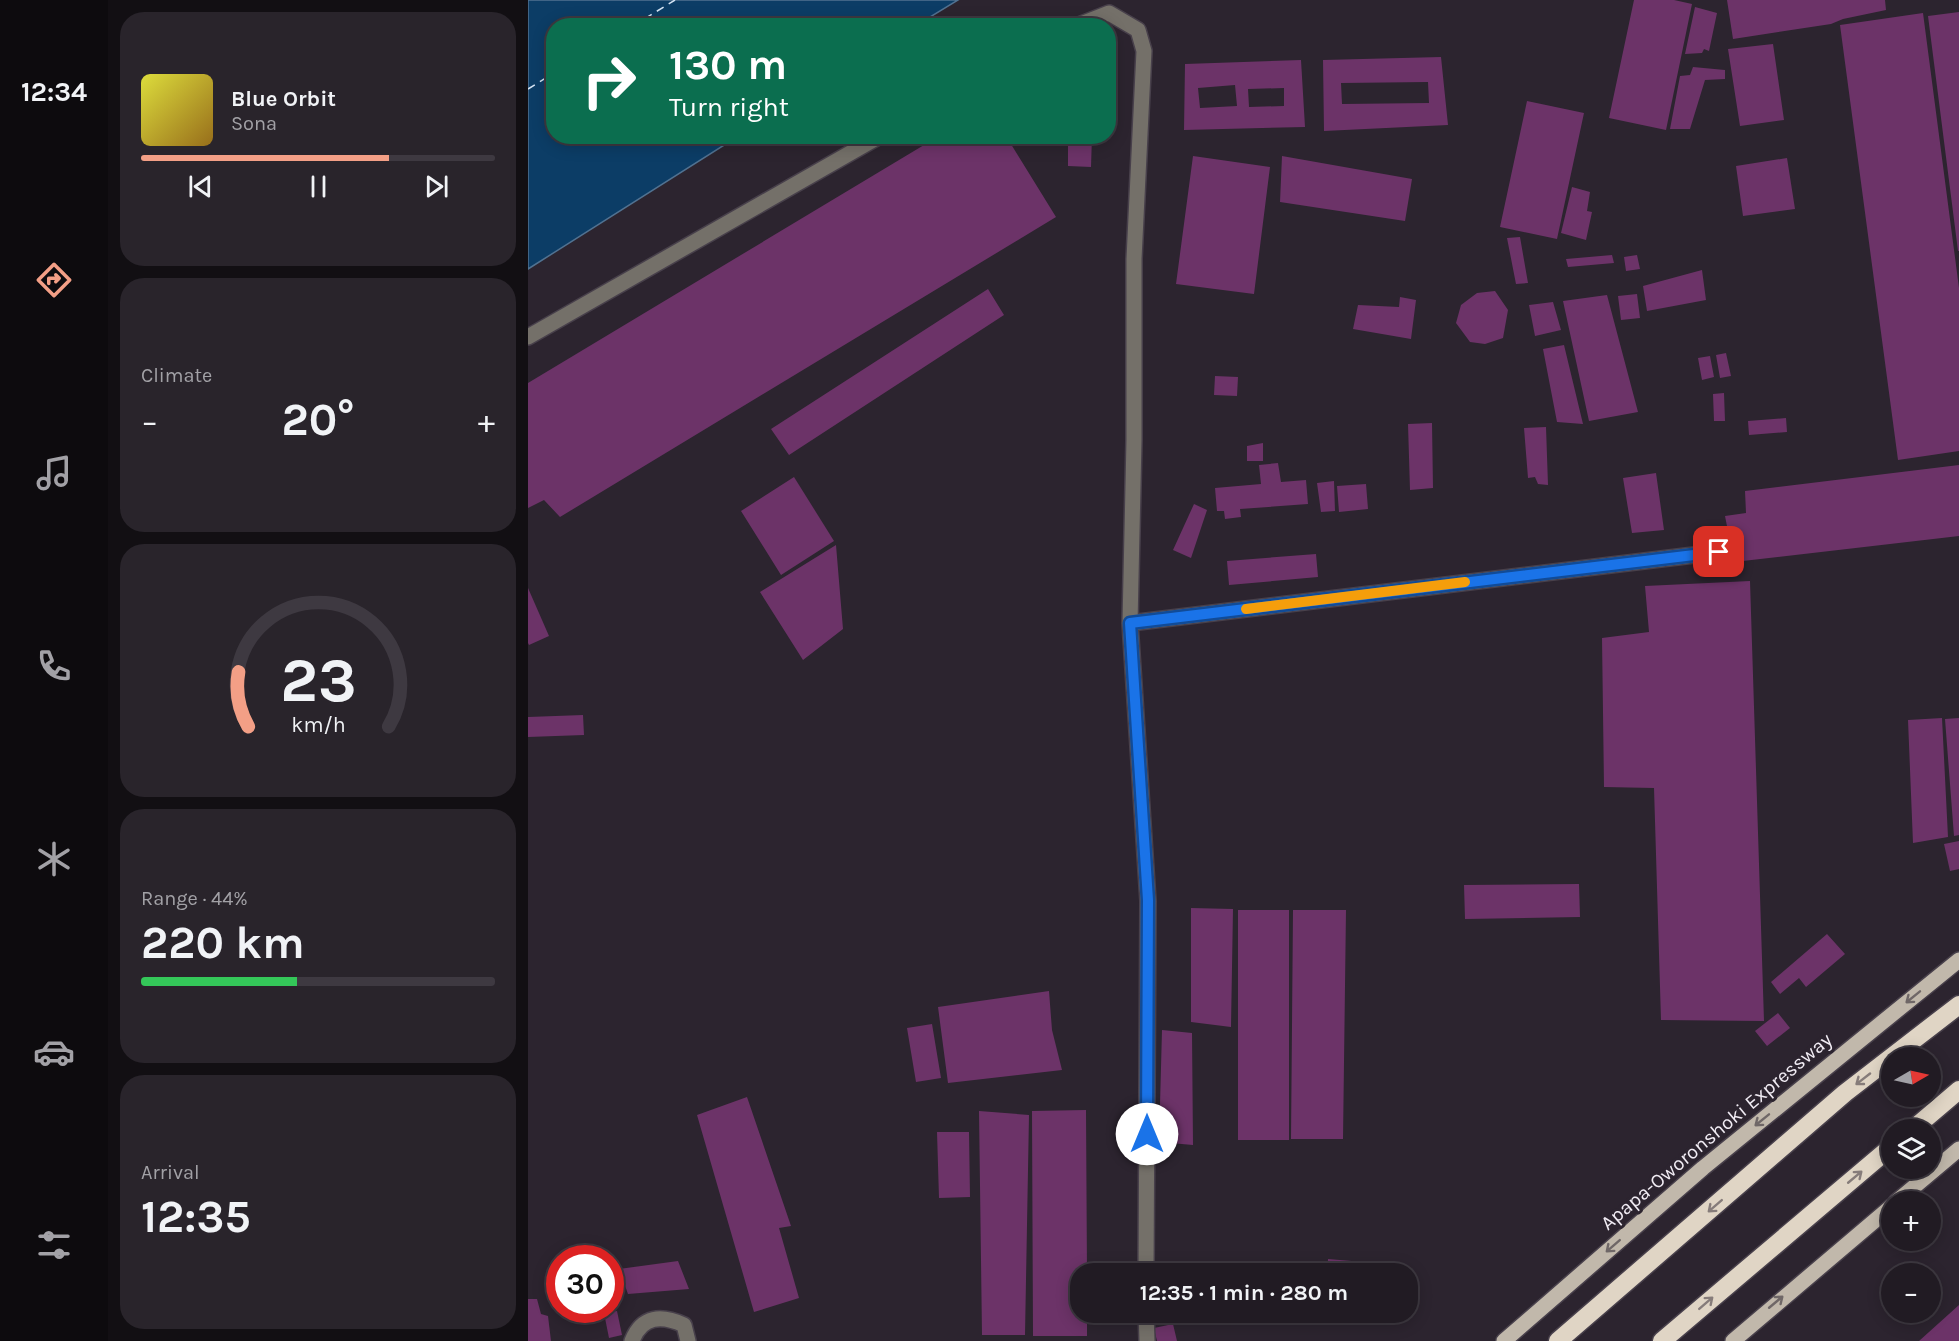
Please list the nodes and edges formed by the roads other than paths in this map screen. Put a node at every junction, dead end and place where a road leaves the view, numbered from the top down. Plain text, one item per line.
1 (1096, 18) edge
2 (866, 144) edge
3 (528, 337) edge
4 (1719, 552) dead end
5 (1130, 623) junction
6 (1959, 960) edge
7 (1959, 1005) edge
8 (1959, 1090) edge
9 (1925, 1119) edge
10 (1959, 1149) edge
11 (1881, 1155) edge
12 (1909, 1191) edge
13 (1881, 1215) edge
14 (1146, 1263) edge
15 (1146, 1323) edge
16 (632, 1341) edge
17 (688, 1341) edge
18 (1147, 1341) edge
19 (1504, 1341) edge
20 (1558, 1341) edge
21 (1662, 1341) edge
22 (1732, 1341) edge

1 - 5 street
2 - 3 street
4 - 5 street
5 - 14 street
6 -> 19 main road, Apapa-Oworonshoki Expressway
7 -> 20 highway
8 - 9 highway
10 - 12 main road
21 -> 11 highway
22 -> 13 main road
15 - 18 street
16 - 17 street

